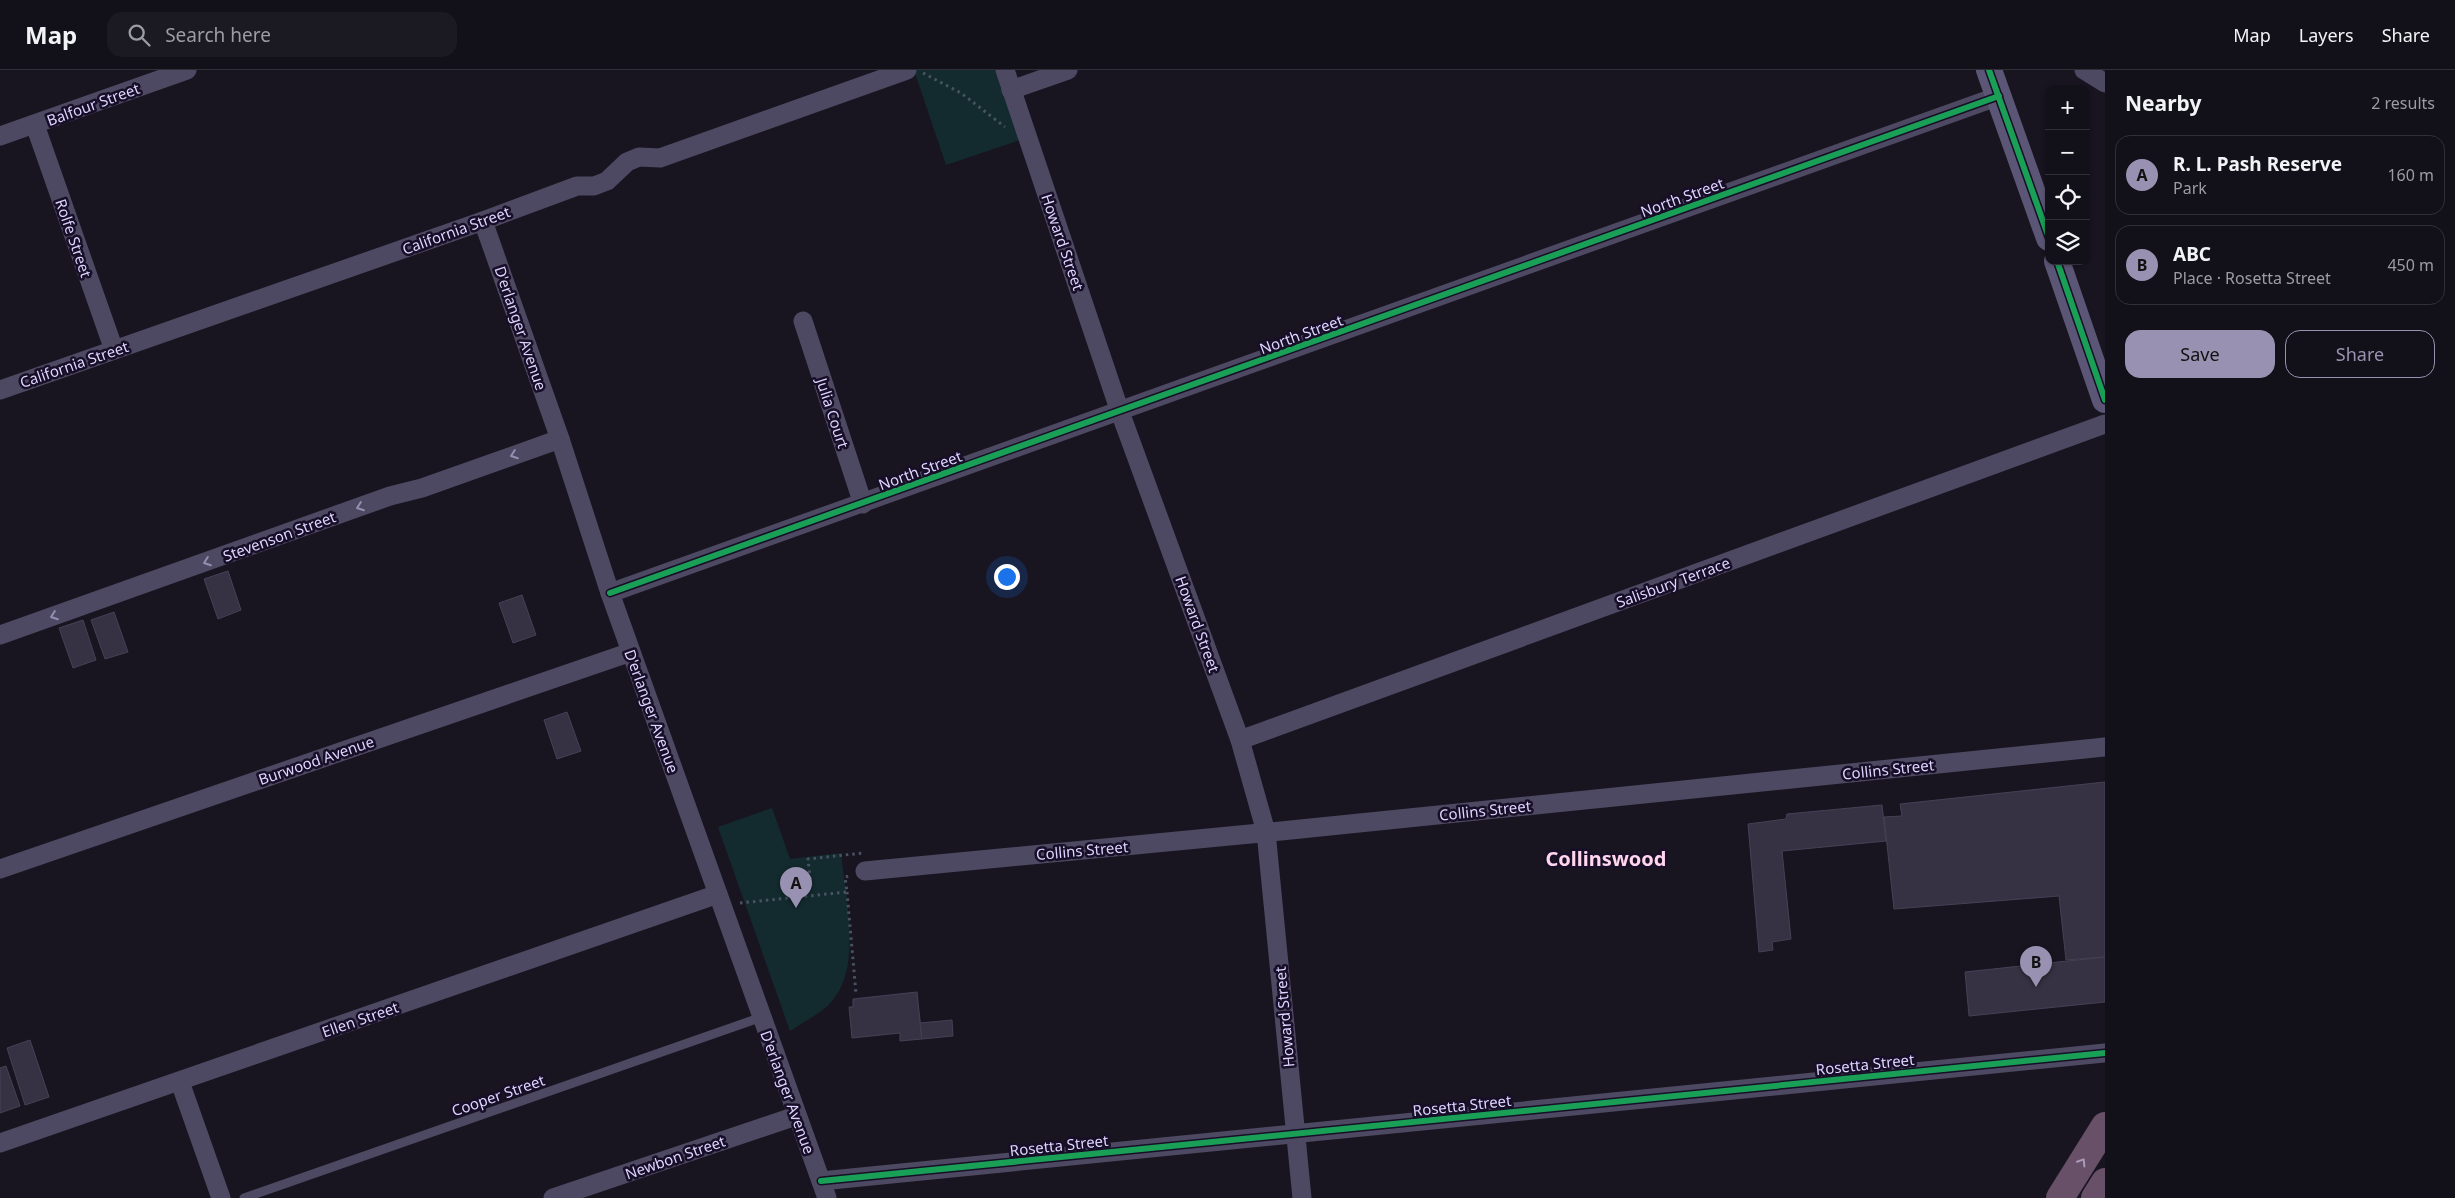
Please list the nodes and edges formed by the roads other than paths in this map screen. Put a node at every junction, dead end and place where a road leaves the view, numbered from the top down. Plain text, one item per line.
1 (187, 70) edge
2 (907, 70) edge
3 (1005, 70) edge
4 (1068, 70) edge
5 (1990, 70) edge
6 (2084, 70) edge
7 (2105, 83) edge
8 (1012, 90) junction
9 (1999, 96) junction
10 (35, 125) junction
11 (0, 136) edge
12 (483, 221) junction
13 (2045, 227) edge
14 (2058, 265) edge
15 (803, 321) dead end
16 (114, 350) junction
17 (0, 390) edge
18 (2105, 400) edge
19 (1120, 412) junction
20 (2105, 424) edge
21 (560, 439) junction
22 (863, 504) junction
23 (610, 593) junction
24 (0, 635) edge
25 (631, 652) junction
26 (1240, 740) junction
27 (2105, 747) edge
28 (1266, 832) junction
29 (0, 869) edge
30 (865, 870) road end
31 (718, 894) junction
32 (762, 1018) junction
33 (2105, 1053) edge
34 (180, 1082) junction
35 (796, 1116) junction
36 (2105, 1126) edge
37 (1295, 1134) junction
38 (0, 1143) edge
39 (2105, 1182) edge
40 (824, 1189) edge
41 (221, 1198) edge
42 (244, 1198) edge
43 (553, 1198) edge
44 (1302, 1198) edge
45 (2060, 1198) edge
46 (2095, 1198) edge

1 - 10 street, Balfour Street
2 - 12 street, California Street
3 - 8 street, Howard Street
4 - 8 street
5 - 9 street
6 - 7 street
8 - 19 street, Howard Street
9 - 13 street
9 - 19 street, North Street
10 - 11 street, Balfour Street
10 - 16 street, Rolfe Street
12 - 16 street, California Street
12 - 21 street, D'erlanger Avenue
14 - 18 street
15 - 22 street, Julia Court
16 - 17 street, California Street
19 - 22 street, North Street
19 - 26 street, Howard Street
20 - 26 street, Salisbury Terrace
21 - 23 street, D'erlanger Avenue
21 -> 24 street, Stevenson Street
22 - 23 street, North Street
23 - 25 street, D'erlanger Avenue
25 - 29 street, Burwood Avenue
25 - 31 street, D'erlanger Avenue
26 - 28 street, Howard Street
27 - 28 street, Collins Street
28 - 30 street, Collins Street
28 - 37 street, Howard Street
31 - 32 street, D'erlanger Avenue
31 - 34 street, Ellen Street
32 - 35 street, D'erlanger Avenue
32 - 42 lane, Cooper Street
33 - 37 street, Rosetta Street
34 - 38 street, Ellen Street
34 - 41 street
35 - 40 street, D'erlanger Avenue
35 - 43 street, Newbon Street
45 -> 36 highway
37 - 40 street, Rosetta Street
37 - 44 street, Howard Street
39 - 46 highway

